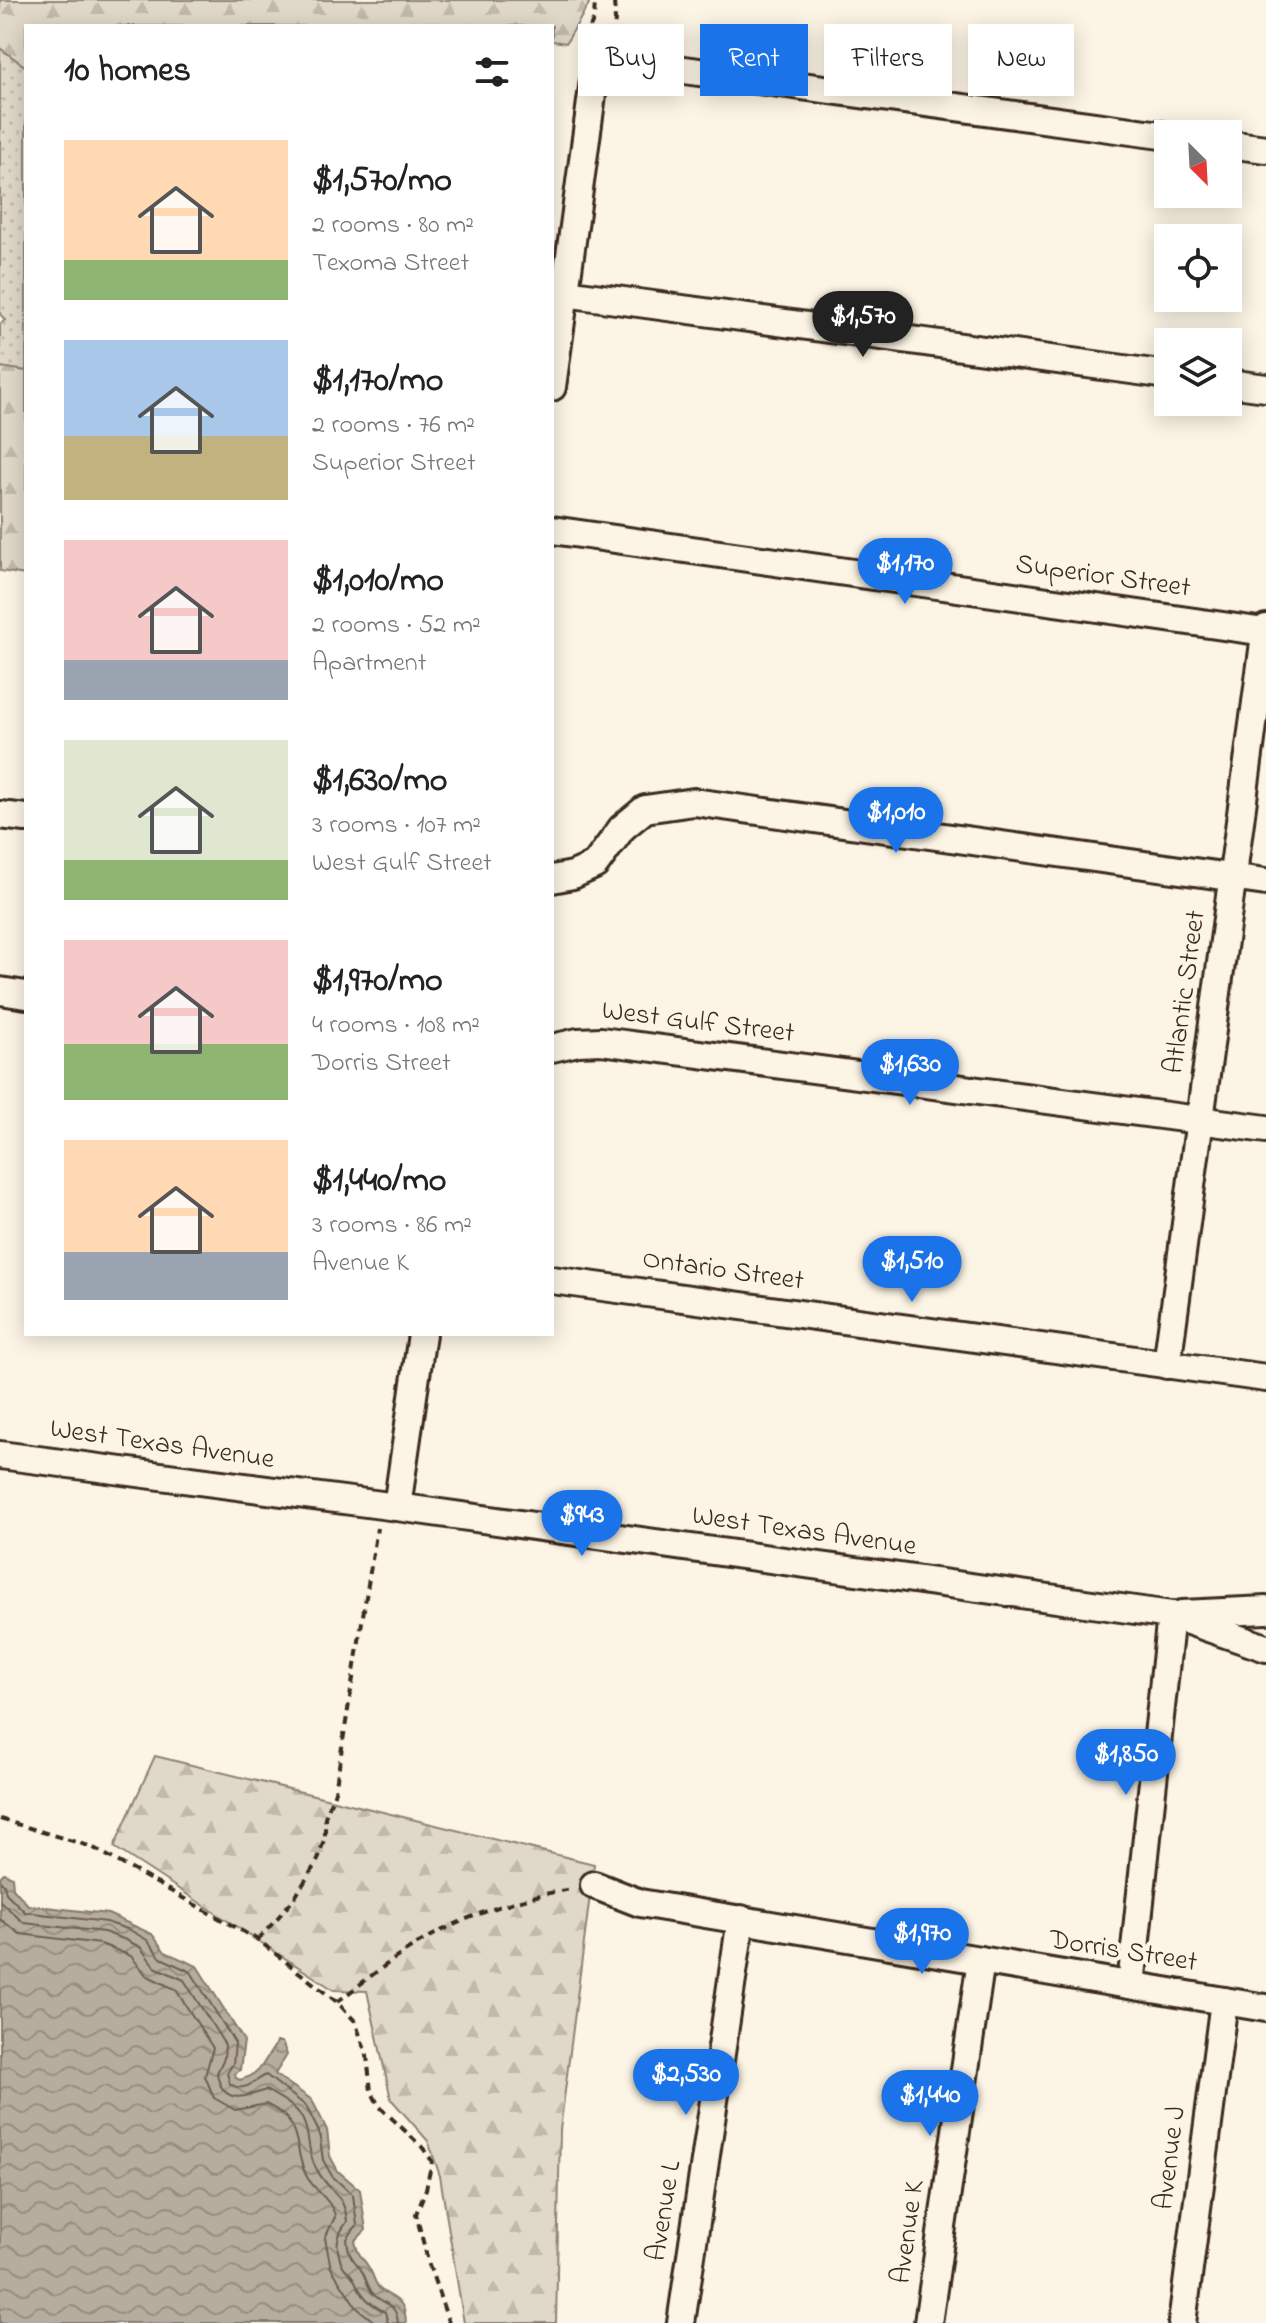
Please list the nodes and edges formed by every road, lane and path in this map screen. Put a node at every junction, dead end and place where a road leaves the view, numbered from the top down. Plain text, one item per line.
1 (595, 0) edge
2 (614, 0) edge
3 (595, 24) edge
4 (613, 24) edge
5 (684, 61) edge
6 (591, 96) edge
7 (1154, 134) edge
8 (1242, 146) edge
9 (1266, 149) edge
10 (565, 293) junction
11 (554, 373) edge
12 (1154, 373) edge
13 (1242, 385) edge
14 (1266, 388) edge
15 (554, 530) edge
16 (1266, 630) edge
17 (0, 815) edge
18 (24, 818) edge
19 (1234, 877) junction
20 (554, 879) edge
21 (1266, 882) edge
22 (0, 991) edge
23 (24, 995) edge
24 (554, 1048) edge
25 (1201, 1120) junction
26 (1266, 1129) edge
27 (554, 1280) edge
28 (422, 1336) edge
29 (1167, 1365) junction
30 (1266, 1378) edge
31 (0, 1455) edge
32 (389, 1507) junction
33 (1266, 1610) edge
34 (1171, 1615) junction
35 (1266, 1648) edge
36 (0, 1819) edge
37 (594, 1885) joint
38 (741, 1919) junction
39 (258, 1940) junction
40 (981, 1960) junction
41 (1131, 1985) junction
42 (1224, 2001) junction
43 (337, 2002) junction
44 (1266, 2008) edge
45 (449, 2323) edge
46 (681, 2323) edge
47 (928, 2323) edge
48 (1182, 2323) edge

1 - 3 path
2 - 4 path
5 - 7 street
6 - 10 street
8 - 9 street
10 - 11 street
10 - 12 street
13 - 14 street
15 - 16 street, Superior Street
16 - 19 street, Atlantic Street
17 - 18 street
19 - 20 street
19 - 21 street
19 - 25 street, Atlantic Street
22 - 23 street
24 - 25 street, West Gulf Street
25 - 26 street, West Gulf Street
25 - 29 street, Atlantic Street
27 - 29 street, Ontario Street
28 - 32 street
29 - 30 street, Ontario Street
31 - 32 street, West Texas Avenue
32 - 34 street, West Texas Avenue
32 - 39 path
33 - 34 street, West Texas Avenue
34 - 35 street, West Texas Avenue
34 - 41 street
36 - 39 path
37 - 38 street, Dorris Street
37 - 43 path
38 - 40 street, Dorris Street
38 - 46 street, Avenue L
39 - 43 path
40 - 41 street, Dorris Street
40 - 47 street, Avenue K
41 - 42 street, Dorris Street
42 - 44 street, Dorris Street
42 - 48 street, Avenue J
43 - 45 path

